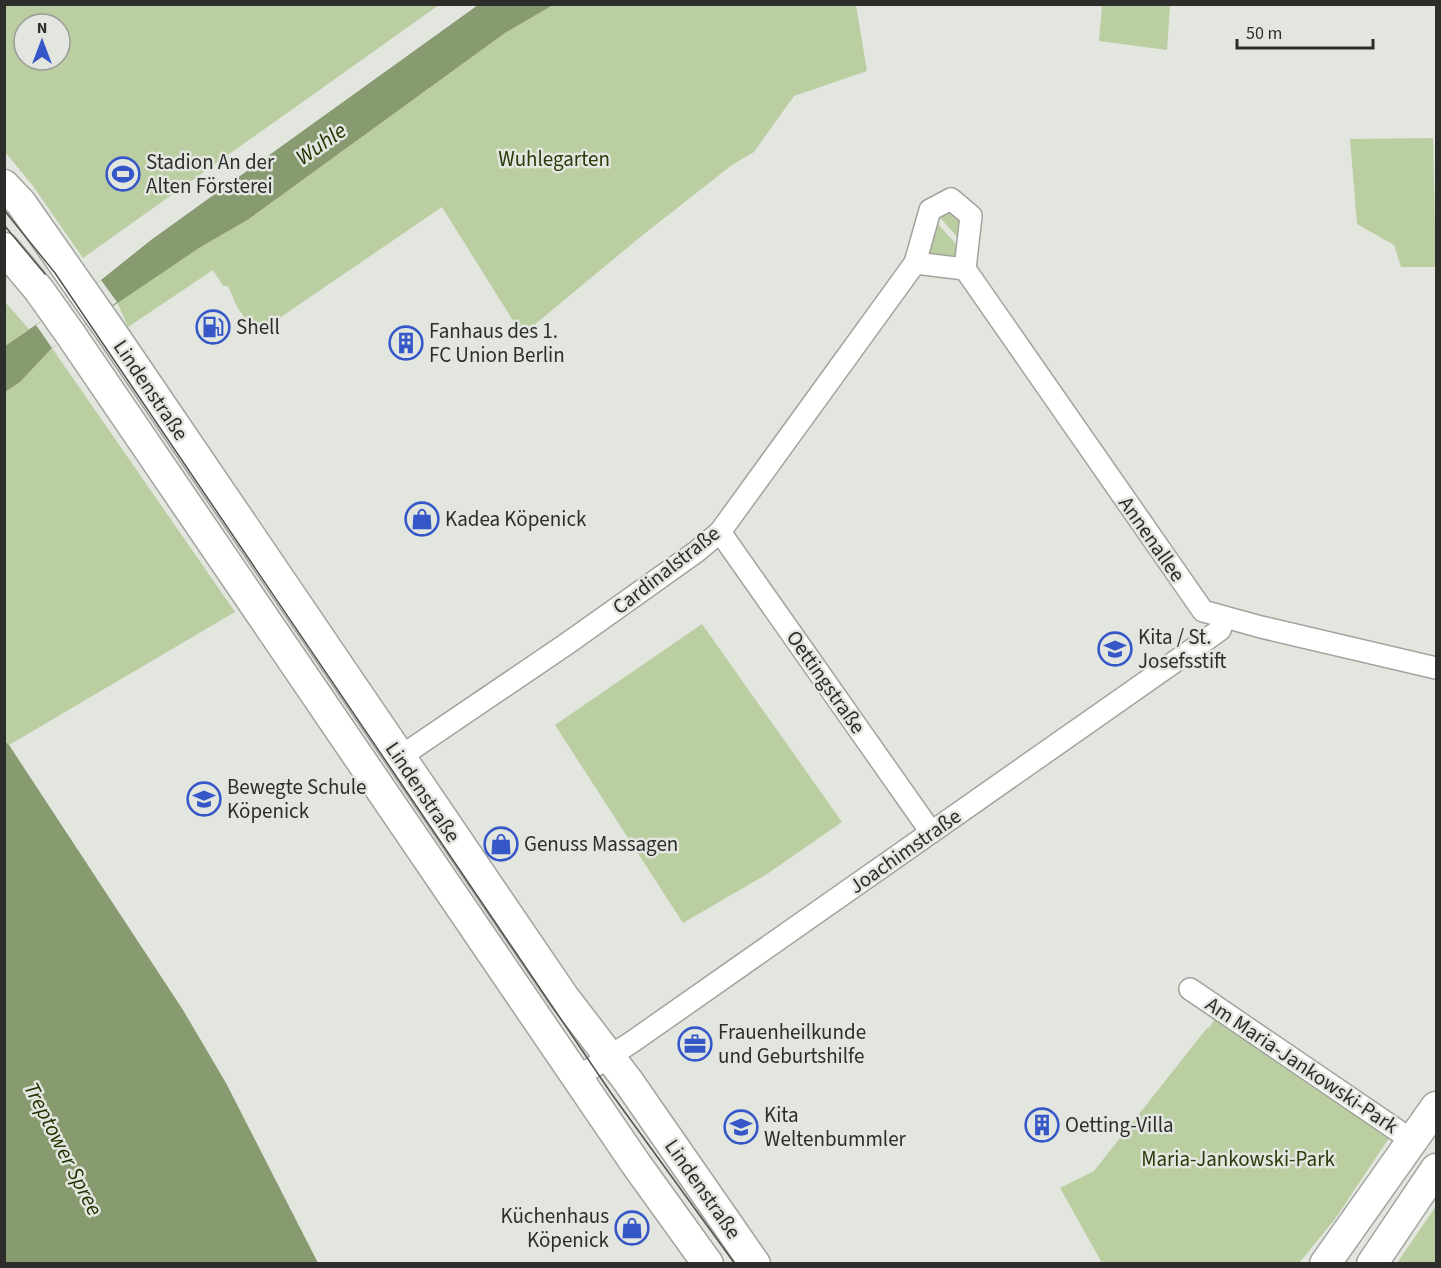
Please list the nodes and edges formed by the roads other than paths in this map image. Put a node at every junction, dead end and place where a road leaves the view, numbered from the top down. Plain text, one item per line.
1 (4, 186) edge
2 (4, 248) edge
3 (915, 263) junction
4 (965, 269) junction
5 (720, 532) junction
6 (1224, 618) junction
7 (1437, 668) edge
8 (400, 757) junction
9 (931, 832) junction
10 (1190, 989) dead end
11 (610, 1057) junction
12 (578, 1077) junction
13 (1437, 1107) edge
14 (1413, 1141) junction
15 (1437, 1169) edge
16 (708, 1263) edge
17 (755, 1263) edge
18 (1325, 1263) edge
19 (1372, 1263) edge

1 - 8 main road, Lindenstraße
2 - 12 main road, Lindenstraße
3 - 4 street
3 - 4 street
3 - 5 street, Cardinalstraße
4 - 6 street, Annenallee
5 - 8 street, Cardinalstraße
5 - 9 street, Oettingstraße
6 - 7 street, Annenallee
6 - 9 street, Joachimstraße
8 - 11 main road, Lindenstraße
9 - 11 street, Joachimstraße
10 - 14 street, Am Maria-Jankowski-Park
11 - 12 street, Joachimstraße
11 - 17 main road, Lindenstraße
12 - 16 main road, Lindenstraße
13 - 14 main road
14 - 18 main road
15 - 19 main road

